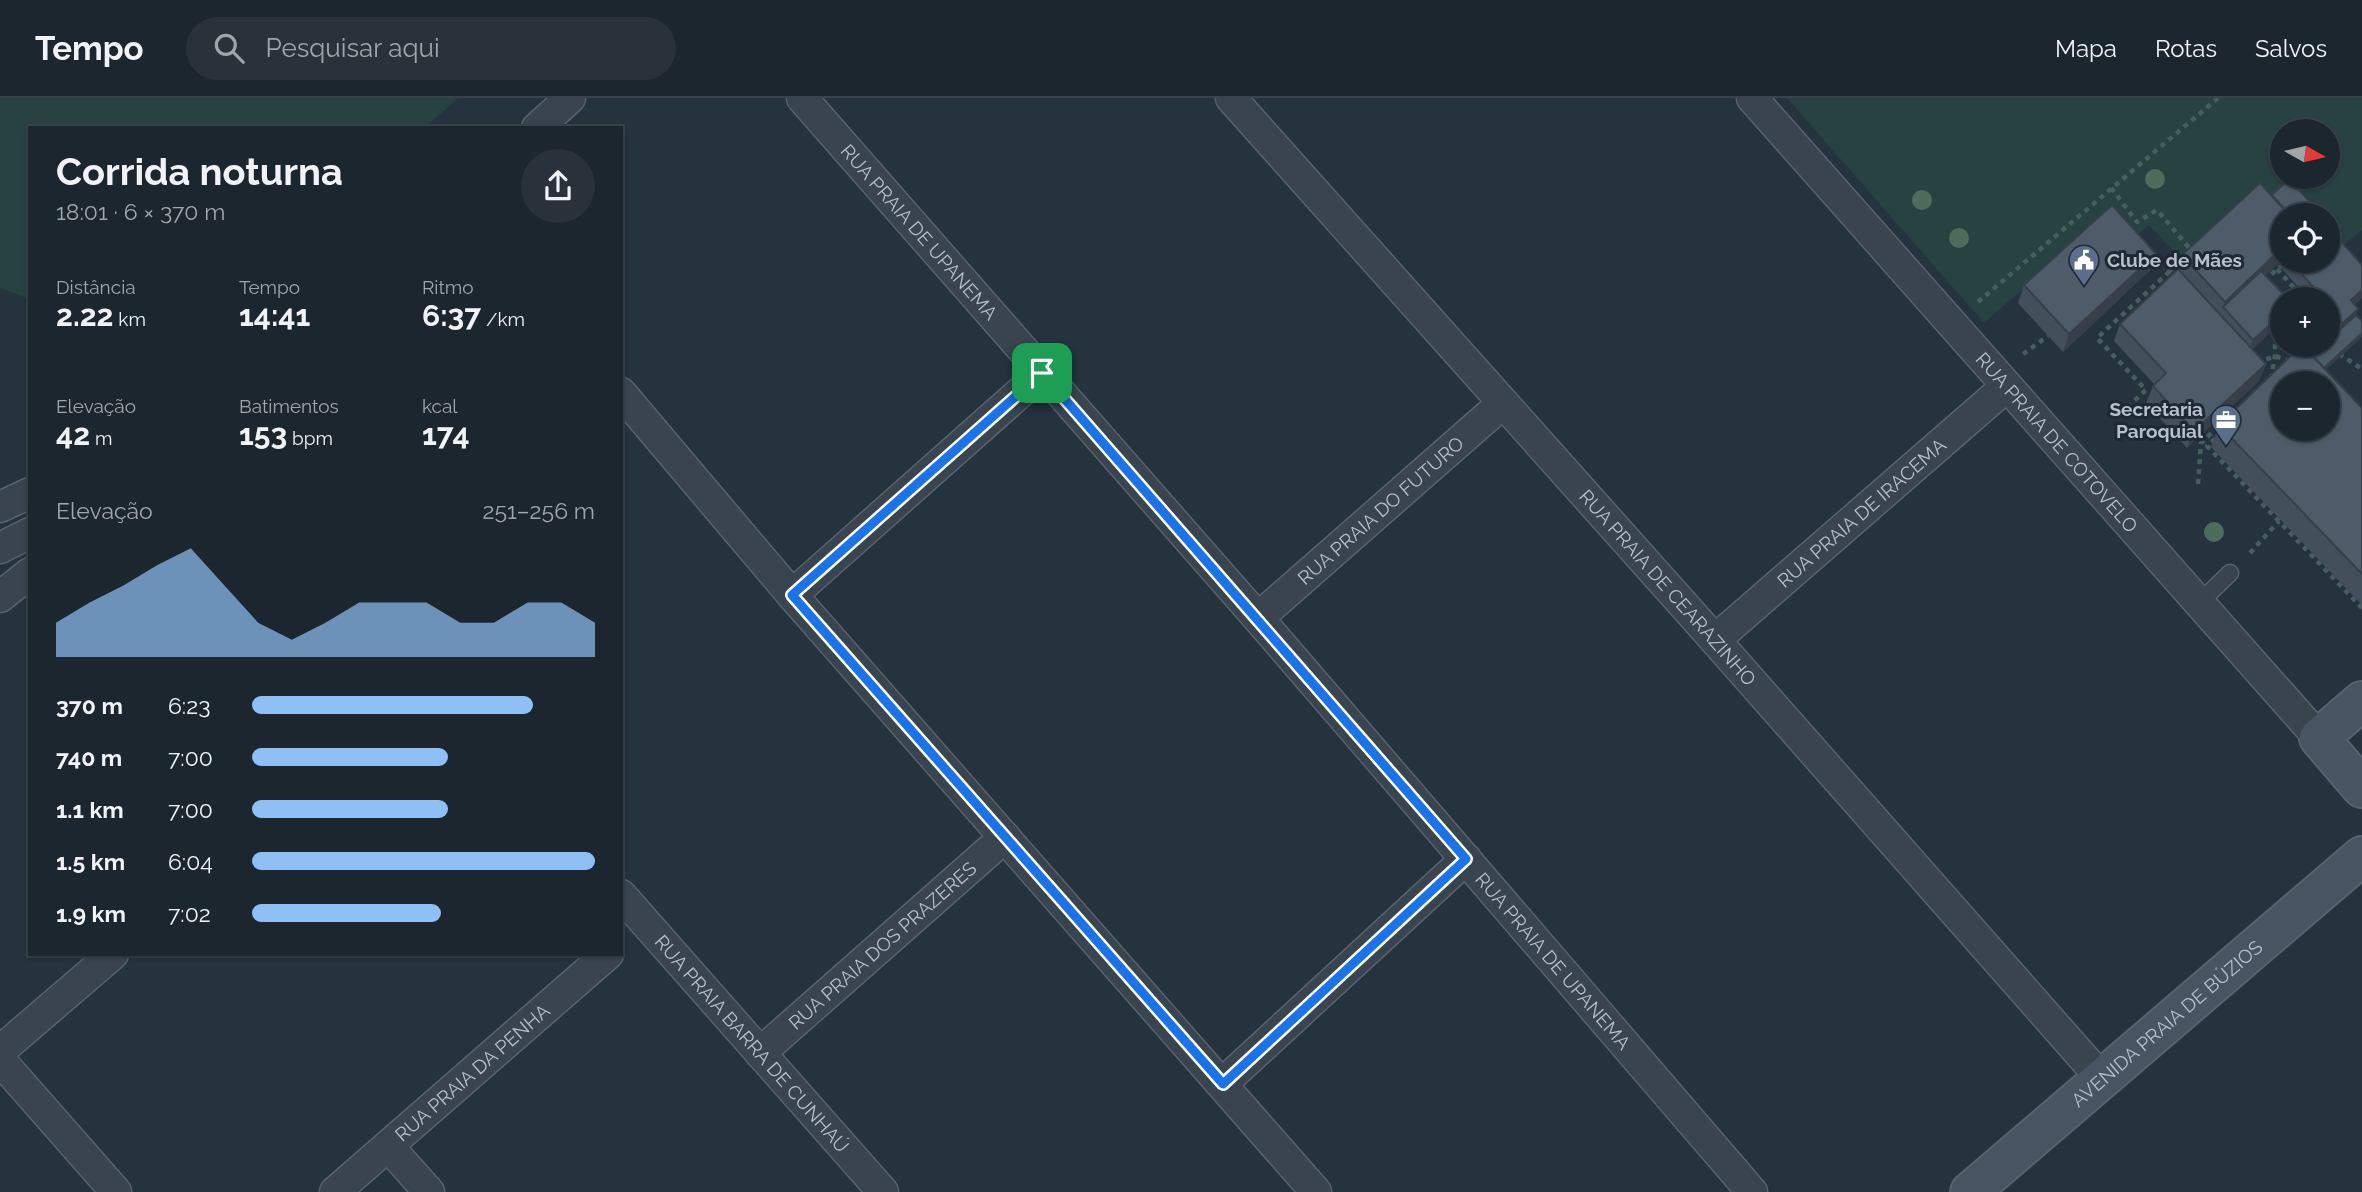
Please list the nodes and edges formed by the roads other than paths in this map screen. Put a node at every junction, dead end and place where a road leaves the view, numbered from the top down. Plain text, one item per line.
1 (570, 98) edge
2 (802, 98) edge
3 (1231, 98) edge
4 (1752, 98) edge
5 (539, 126) edge
6 (1042, 373) junction
7 (2007, 386) junction
8 (623, 395) edge
9 (1503, 403) junction
10 (28, 494) edge
11 (0, 507) edge
12 (28, 534) edge
13 (0, 548) edge
14 (2230, 573) dead end
15 (28, 575) edge
16 (792, 595) junction
17 (0, 597) edge
18 (2200, 602) junction
19 (1258, 618) junction
20 (1716, 640) junction
21 (2362, 701) edge
22 (2319, 738) junction
23 (2362, 788) edge
24 (1005, 837) junction
25 (2362, 856) edge
26 (1466, 859) junction
27 (623, 897) edge
28 (645, 922) junction
29 (623, 940) edge
30 (111, 956) edge
31 (606, 956) edge
32 (0, 1051) edge
33 (761, 1053) junction
34 (0, 1060) edge
35 (2103, 1080) junction
36 (1223, 1084) junction
37 (388, 1146) junction
38 (116, 1192) edge
39 (335, 1192) edge
40 (429, 1192) edge
41 (883, 1192) edge
42 (1316, 1192) edge
43 (1752, 1192) edge
44 (1970, 1192) edge

1 - 5 street
2 - 6 street, RUA PRAIA DE UPANEMA
3 - 9 street, RUA PRAIA DE CEARAZINHO
4 - 7 street, RUA PRAIA DE COTOVELO
6 - 16 street
6 - 19 street, RUA PRAIA DE UPANEMA
7 - 18 street, RUA PRAIA DE COTOVELO
7 - 20 street, RUA PRAIA DE IRACEMA
8 - 16 street
9 - 19 street, RUA PRAIA DO FUTURO
9 - 20 street, RUA PRAIA DE CEARAZINHO
10 - 11 street
12 - 13 street
14 - 18 lane
15 - 17 street
16 - 24 street
18 - 22 street, RUA PRAIA DE COTOVELO
19 - 26 street, RUA PRAIA DE UPANEMA
20 - 35 street, RUA PRAIA DE CEARAZINHO
21 - 22 main road
22 - 23 main road, RUA PRAIA DE COTOVELO
24 - 33 street, RUA PRAIA DOS PRAZERES
24 - 36 street
25 - 35 main road, AVENIDA PRAIA DE BÚZIOS
26 - 36 street
26 - 43 street, RUA PRAIA DE UPANEMA
27 - 28 street, RUA PRAIA BARRA DE CUNHAÚ
28 - 29 street
28 - 33 street, RUA PRAIA BARRA DE CUNHAÚ
30 - 32 street
31 - 37 street, RUA PRAIA DA PENHA
33 - 41 street, RUA PRAIA BARRA DE CUNHAÚ
34 - 38 street
35 - 44 main road, AVENIDA PRAIA DE BÚZIOS
36 - 42 street
37 - 39 street, RUA PRAIA DA PENHA
37 - 40 street

